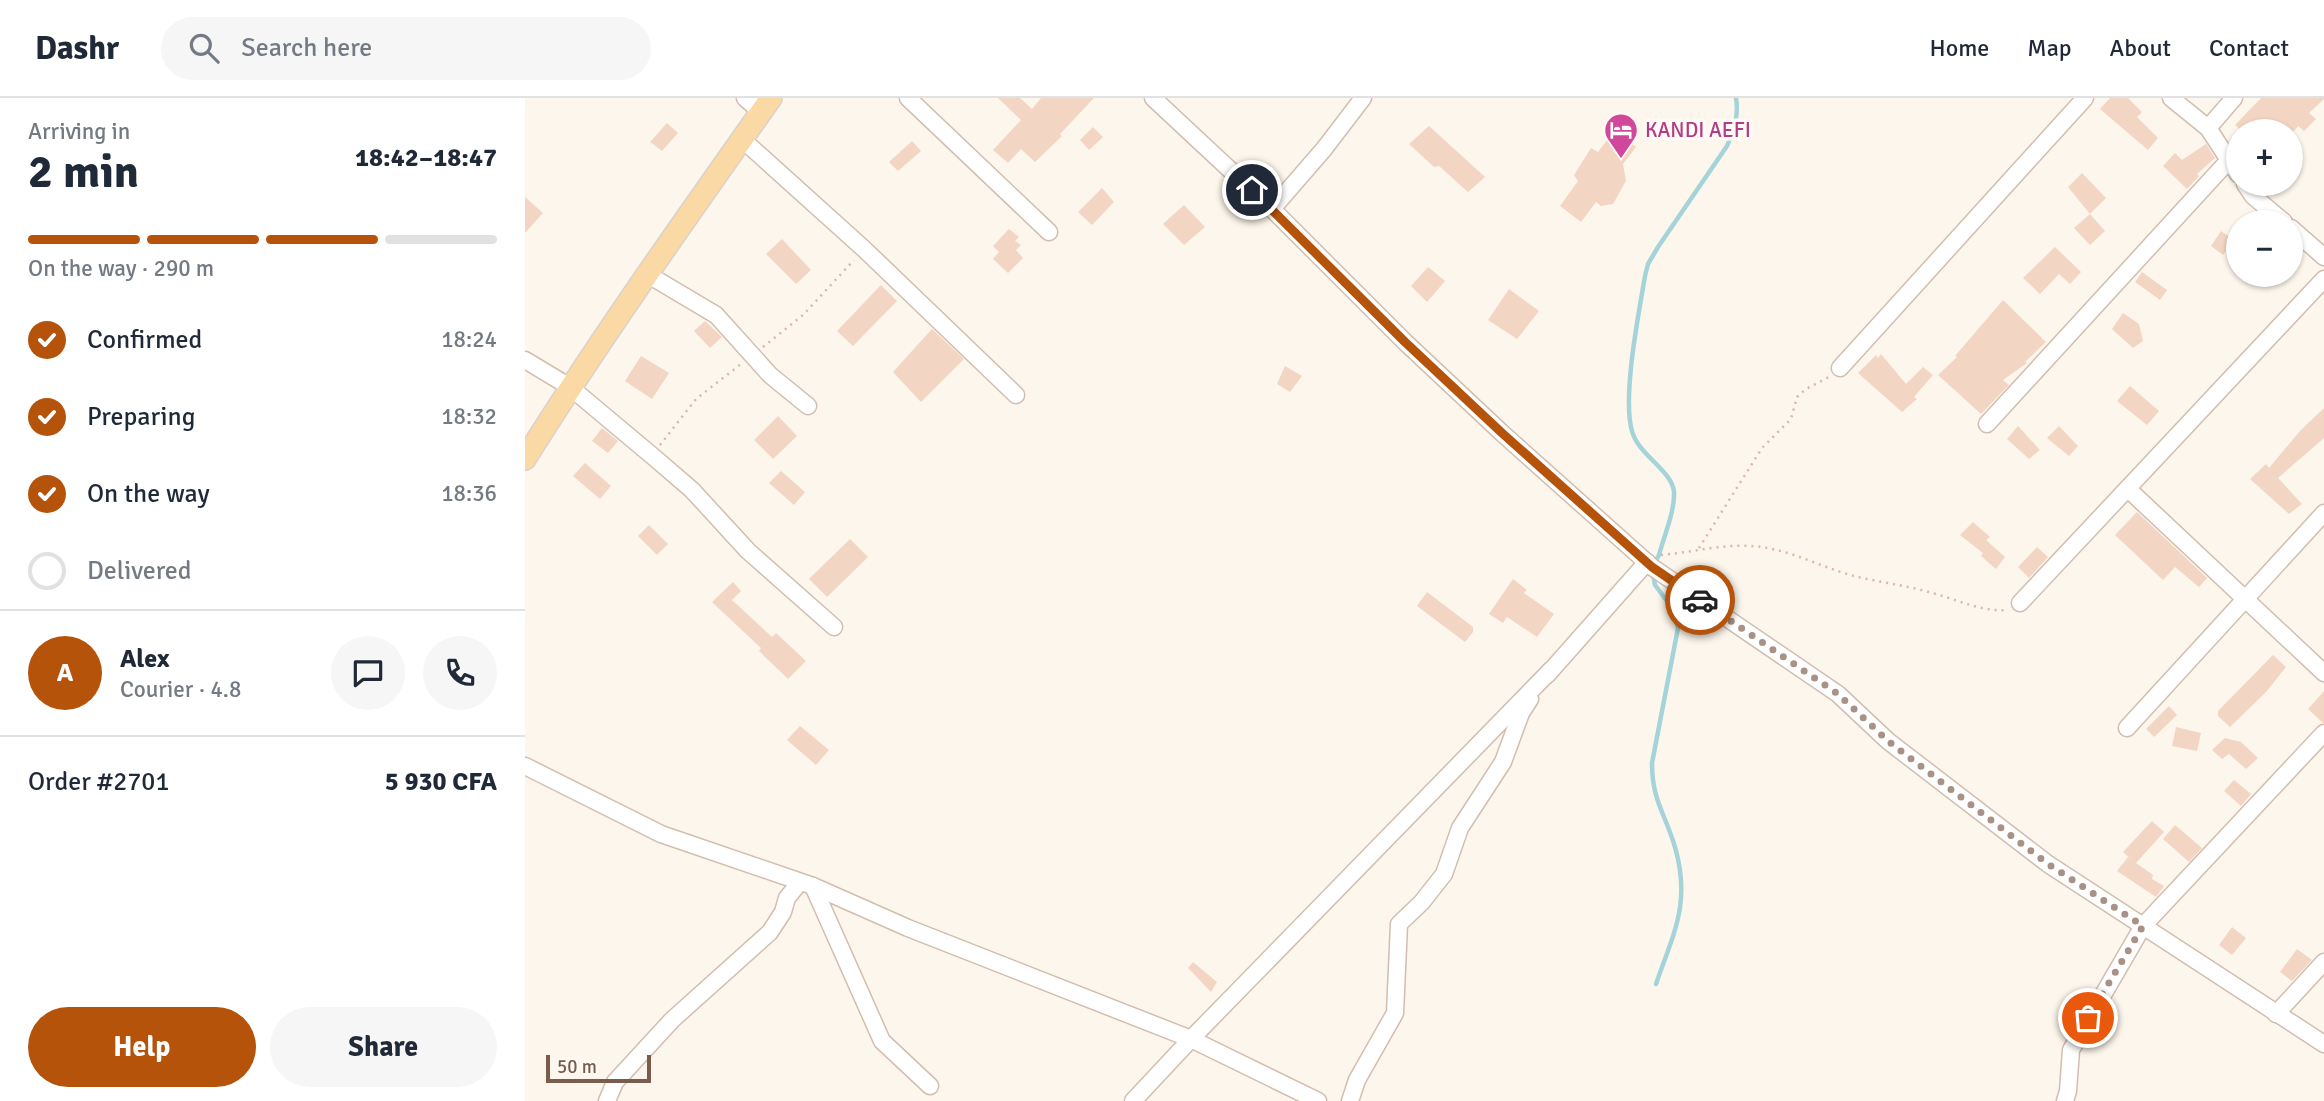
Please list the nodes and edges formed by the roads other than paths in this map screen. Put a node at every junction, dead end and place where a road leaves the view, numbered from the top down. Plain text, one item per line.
1 (908, 98) edge
2 (1153, 98) edge
3 (1363, 98) edge
4 (2085, 98) edge
5 (2171, 98) edge
6 (2234, 98) edge
7 (759, 103) edge
8 (2208, 128) junction
9 (743, 140) junction
10 (2226, 155) edge
11 (2226, 175) edge
12 (2253, 196) edge
13 (1272, 209) junction
14 (2270, 210) edge
15 (1049, 232) dead end
16 (2303, 239) edge
17 (2324, 257) edge
18 (647, 274) junction
19 (2324, 279) edge
20 (525, 360) edge
21 (1840, 368) road end
22 (570, 387) junction
23 (1016, 395) dead end
24 (807, 406) dead end
25 (1987, 424) dead end
26 (525, 459) edge
27 (2128, 489) junction
28 (2324, 513) edge
29 (1645, 560) junction
30 (2246, 598) junction
31 (2020, 603) road end
32 (834, 627) dead end
33 (1552, 669) junction
34 (2324, 673) edge
35 (2127, 729) dead end
36 (2324, 733) edge
37 (525, 766) edge
38 (806, 884) junction
39 (2143, 926) junction
40 (2324, 962) edge
41 (2276, 1014) junction
42 (1191, 1039) junction
43 (2324, 1044) edge
44 (930, 1086) dead end
45 (607, 1101) edge
46 (1133, 1101) edge
47 (1318, 1101) edge
48 (1350, 1101) edge
49 (2065, 1101) edge

1 - 15 street
2 - 13 street
3 - 13 street
4 - 21 street
5 - 8 street
6 - 8 street
7 - 9 main road
8 - 10 street
9 - 18 main road
9 - 23 street
11 - 25 street
12 - 14 street
13 - 29 street
16 - 17 street
18 - 22 main road
18 - 24 street
19 - 27 street
20 - 22 street
22 - 26 main road
22 - 32 street
27 - 30 street
27 - 31 street
28 - 30 street
29 - 33 street
29 - 39 street
30 - 34 street
30 - 35 street
33 - 42 street
33 - 48 street
36 - 39 street
37 - 38 street
38 - 42 street
38 - 44 street
38 - 45 street
39 - 41 street
39 - 49 street
40 - 41 street
41 - 43 street
42 - 46 street
42 - 47 street

